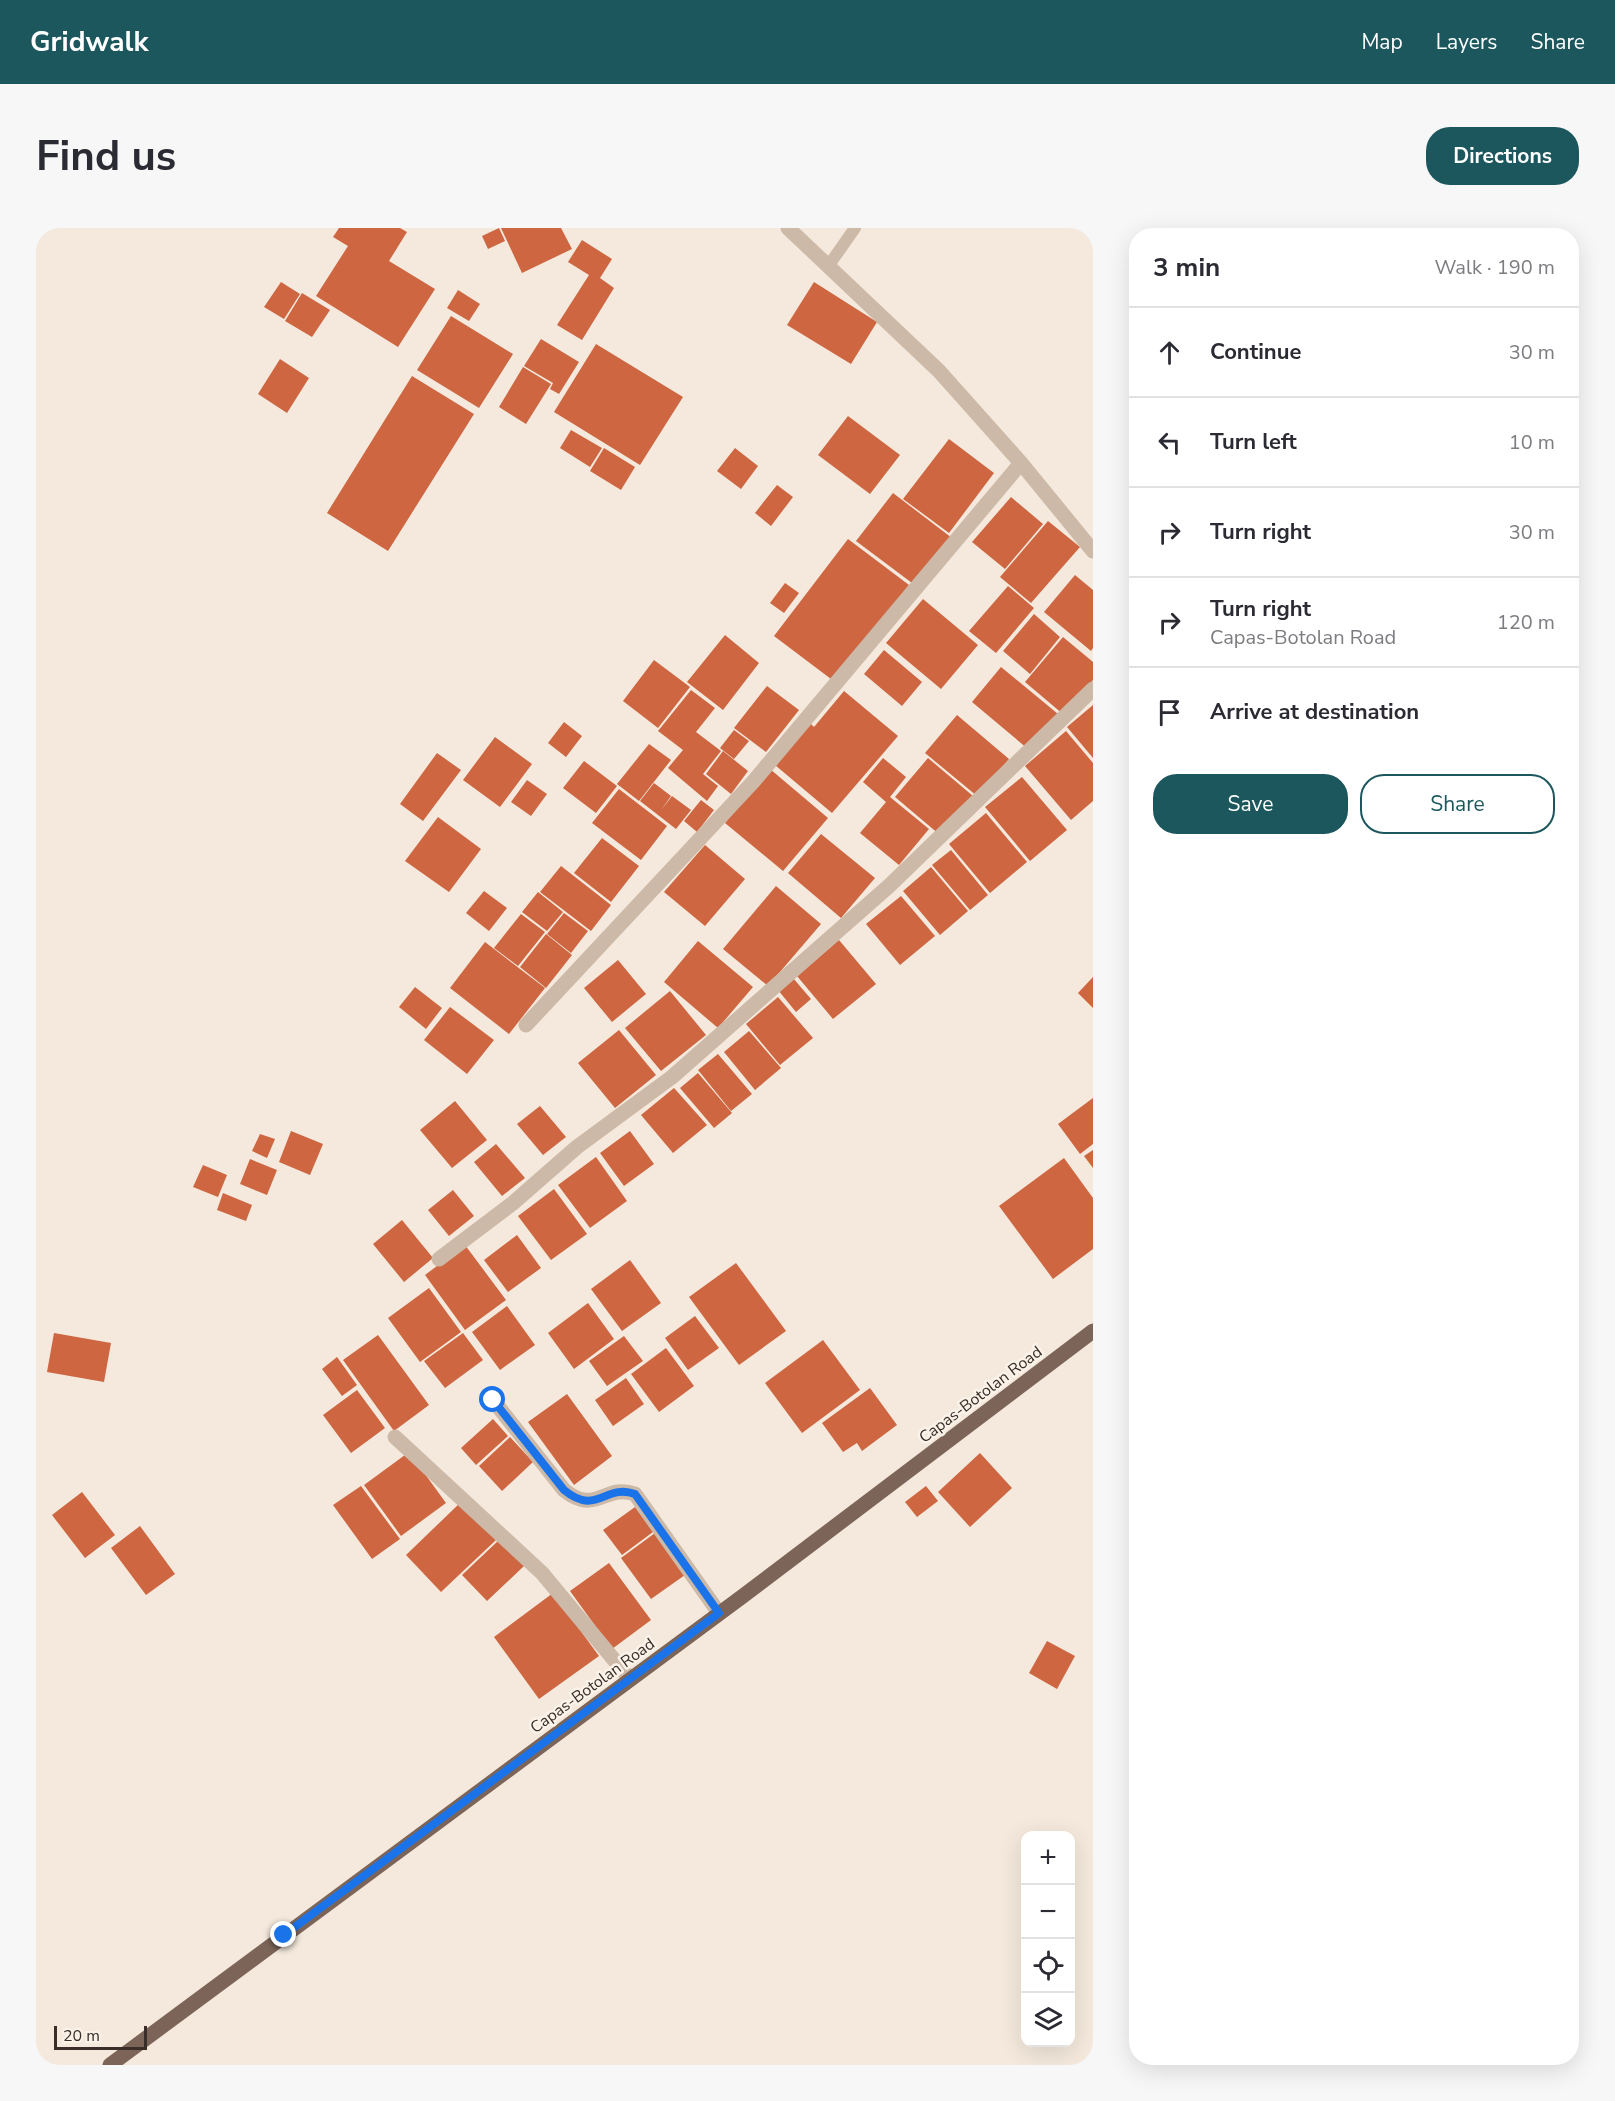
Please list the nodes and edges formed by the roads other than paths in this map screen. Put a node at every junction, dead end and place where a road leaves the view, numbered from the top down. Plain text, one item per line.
1 (788, 228) edge
2 (855, 228) edge
3 (829, 265) junction
4 (1022, 463) junction
5 (1093, 551) edge
6 (1093, 689) edge
7 (526, 1024) dead end
8 (439, 1259) dead end
9 (1093, 1331) edge
10 (493, 1400) dead end
11 (395, 1437) dead end
12 (719, 1613) junction
13 (630, 1679) junction
14 (110, 2065) edge

1 - 3 street
2 - 3 lane
3 - 4 street
4 - 5 street
4 - 7 street
6 - 8 street
9 - 12 main road, Capas-Botolan Road
10 - 12 street
11 - 13 street
12 - 13 main road, Capas-Botolan Road
13 - 14 main road, Capas-Botolan Road

